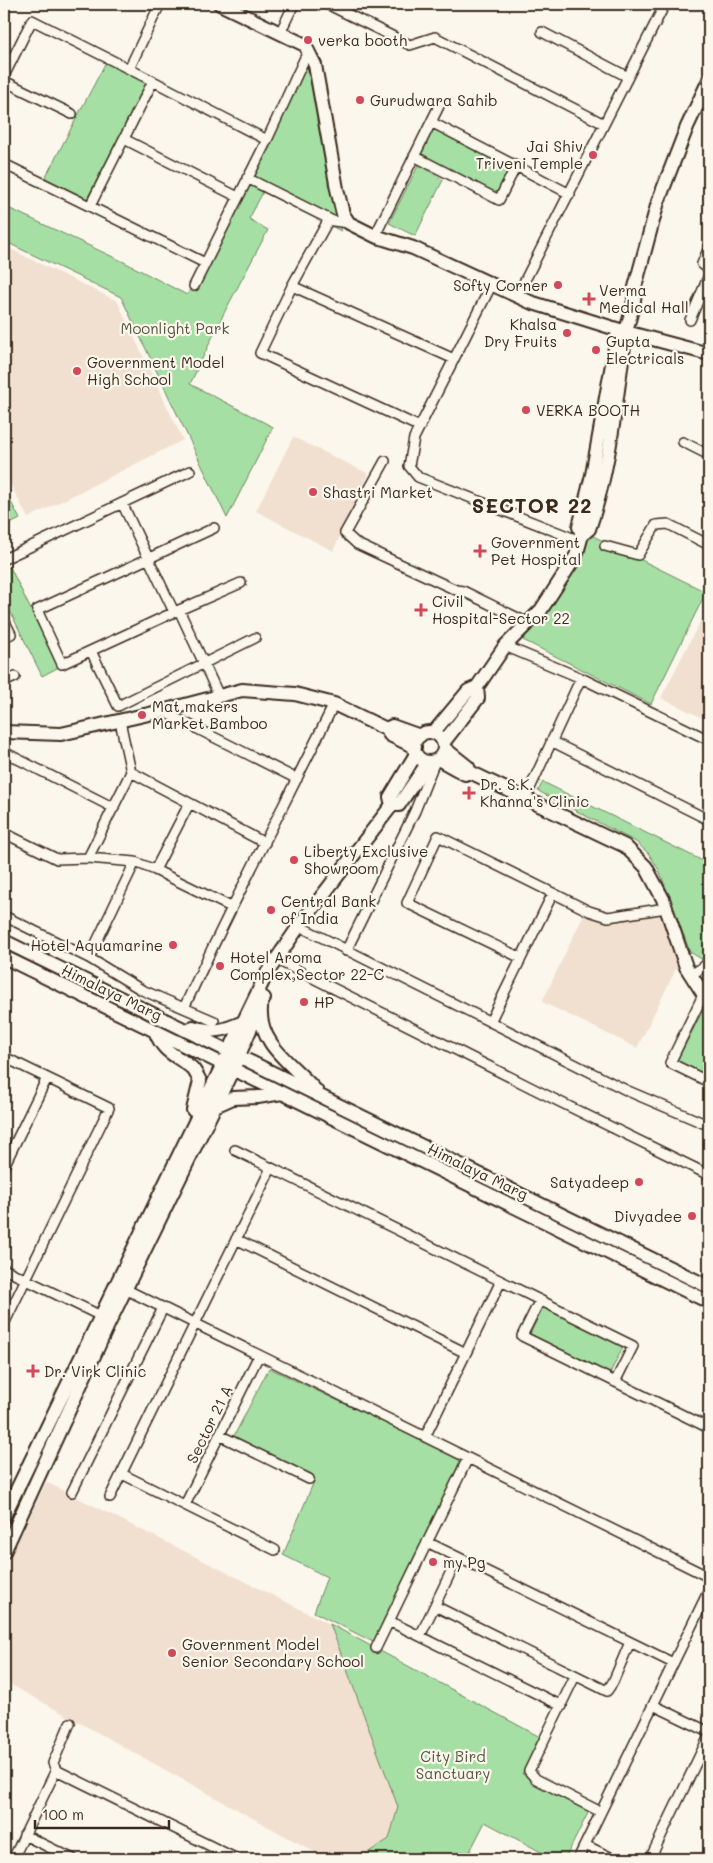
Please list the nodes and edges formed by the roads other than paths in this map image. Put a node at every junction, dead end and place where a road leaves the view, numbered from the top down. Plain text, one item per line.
1 (160, 4) edge
2 (220, 4) edge
3 (294, 4) edge
4 (327, 4) edge
5 (665, 4) edge
6 (542, 32) dead end
7 (280, 33) junction
8 (308, 51) junction
9 (129, 69) junction
10 (4, 76) edge
11 (628, 77) junction
12 (709, 80) edge
13 (4, 81) edge
14 (153, 81) junction
15 (440, 104) dead end
16 (704, 104) edge
17 (72, 114) dead end
18 (432, 122) junction
19 (604, 124) junction
20 (124, 139) junction
21 (267, 140) junction
22 (414, 156) junction
23 (4, 164) edge
24 (516, 166) junction
25 (247, 178) junction
26 (570, 194) junction
27 (238, 197) junction
28 (90, 206) junction
29 (329, 220) junction
30 (350, 222) junction
31 (375, 236) junction
32 (709, 246) edge
33 (205, 263) junction
34 (709, 269) edge
35 (709, 275) edge
36 (492, 284) junction
37 (194, 286) dead end
38 (292, 286) junction
39 (517, 296) junction
40 (690, 320) dead end
41 (622, 331) junction
42 (709, 354) edge
43 (454, 359) junction
44 (420, 427) junction
45 (683, 442) dead end
46 (709, 455) edge
47 (385, 461) dead end
48 (190, 471) dead end
49 (122, 503) junction
50 (214, 528) dead end
51 (581, 538) junction
52 (709, 545) edge
53 (605, 546) dead end
54 (148, 558) junction
55 (4, 559) edge
56 (241, 583) dead end
57 (176, 611) junction
58 (4, 620) edge
59 (528, 623) junction
60 (4, 637) edge
61 (255, 638) dead end
62 (505, 646) junction
63 (91, 650) junction
64 (204, 663) junction
65 (15, 677) dead end
66 (581, 678) junction
67 (4, 682) edge
68 (476, 688) junction
69 (219, 696) junction
70 (334, 704) junction
71 (162, 711) junction
72 (120, 721) junction
73 (4, 732) edge
74 (709, 740) edge
75 (551, 741) junction
76 (421, 742) junction
77 (4, 752) edge
78 (438, 755) junction
79 (131, 772) junction
80 (297, 779) junction
81 (525, 799) junction
82 (189, 804) junction
83 (392, 805) junction
84 (114, 808) junction
85 (709, 820) edge
86 (4, 833) edge
87 (265, 843) junction
88 (88, 858) junction
89 (134, 862) junction
90 (155, 870) junction
91 (553, 893) junction
92 (231, 907) junction
93 (666, 908) junction
94 (4, 916) edge
95 (299, 926) junction
96 (4, 940) edge
97 (346, 951) junction
98 (4, 957) edge
99 (89, 958) junction
100 (521, 958) junction
101 (709, 958) edge
102 (277, 960) junction
103 (691, 975) junction
104 (148, 992) junction
105 (263, 1000) junction
106 (708, 1000) edge
107 (140, 1007) junction
108 (184, 1008) junction
109 (214, 1021) dead end
110 (243, 1022) junction
111 (490, 1022) junction
112 (171, 1023) junction
113 (155, 1031) junction
114 (234, 1053) junction
115 (4, 1057) edge
116 (228, 1067) junction
117 (47, 1078) junction
118 (709, 1082) edge
119 (282, 1093) junction
120 (322, 1097) junction
121 (215, 1106) junction
122 (709, 1122) edge
123 (193, 1125) junction
124 (235, 1150) dead end
125 (4, 1165) edge
126 (271, 1168) junction
127 (709, 1175) edge
128 (236, 1239) junction
129 (4, 1269) edge
130 (26, 1280) junction
131 (501, 1281) junction
132 (709, 1286) edge
133 (121, 1287) junction
134 (540, 1300) junction
135 (709, 1302) edge
136 (163, 1308) junction
137 (105, 1319) junction
138 (4, 1324) edge
139 (195, 1324) junction
140 (466, 1353) junction
141 (259, 1355) junction
142 (616, 1382) junction
143 (709, 1428) edge
144 (219, 1435) junction
145 (425, 1437) junction
146 (468, 1458) junction
147 (122, 1474) junction
148 (309, 1479) dead end
149 (72, 1492) dead end
150 (110, 1497) dead end
151 (185, 1505) junction
152 (4, 1516) edge
153 (427, 1542) junction
154 (275, 1550) dead end
155 (4, 1552) edge
156 (458, 1557) junction
157 (709, 1577) edge
158 (709, 1590) edge
159 (435, 1606) junction
160 (389, 1621) junction
161 (420, 1636) junction
162 (630, 1642) junction
163 (376, 1648) dead end
164 (673, 1663) junction
165 (575, 1676) junction
166 (653, 1704) junction
167 (562, 1706) junction
168 (70, 1723) dead end
169 (709, 1734) edge
170 (56, 1770) junction
171 (601, 1812) junction
172 (24, 1835) junction
173 (585, 1845) junction
174 (13, 1859) edge
175 (73, 1859) edge
176 (237, 1859) edge
177 (578, 1859) edge
178 (614, 1859) edge
179 (650, 1859) edge

1 - 9 street
2 - 7 street
3 - 7 street
4 - 19 street
5 - 11 street
6 - 11 street
7 - 8 street
8 - 21 street
8 - 30 street
9 - 10 street
9 - 14 street
11 - 19 street
12 - 16 street
13 - 17 street
14 - 20 street
14 - 21 street
15 - 18 street
16 - 41 street
18 - 22 street
18 - 24 street
19 - 26 street
20 - 27 street
20 - 28 street
21 - 25 street
22 - 24 street
22 - 31 street
23 - 28 street
24 - 26 street
25 - 27 street
25 - 29 street
26 - 39 street
27 - 33 street
28 - 33 street
29 - 30 street
29 - 38 street
30 - 31 street
31 - 36 street
32 - 34 street
33 - 37 street
35 - 40 street
36 - 39 street
36 - 43 street
38 - 43 street
38 - 44 street
39 - 41 street
41 - 42 street
41 - 51 street
43 - 44 street
44 - 51 street
45 - 46 street
47 - 59 street
48 - 49 street
49 - 54 street
49 - 55 street
50 - 54 street
51 - 59 street
52 - 53 street
54 - 57 street
54 - 63 street
56 - 57 street
57 - 63 street
57 - 64 street
58 - 60 street
59 - 62 street
61 - 64 street
62 - 66 street
62 - 68 street
63 - 64 street
64 - 69 street
65 - 67 street
66 - 74 street
66 - 75 street
68 - 76 street
68 - 78 street
69 - 70 street
69 - 71 street
70 - 76 street
70 - 80 street
71 - 72 street
71 - 80 street
72 - 73 street
72 - 79 street
75 - 81 street
75 - 85 street
76 - 78 street
76 - 78 street
76 - 83 street
77 - 84 street
78 - 81 street
78 - 83 street
78 - 97 street
79 - 82 street
79 - 84 street
80 - 87 street
81 - 93 street
82 - 87 street
82 - 90 street
83 - 95 street
84 - 88 street
86 - 88 street
87 - 92 street
88 - 89 street
89 - 90 street
89 - 99 street
90 - 92 street
91 - 93 street
91 - 100 street
91 - 100 street
92 - 108 street
93 - 103 street
94 - 99 street
95 - 97 street
95 - 102 street
96 - 107 street, Himalaya Marg
97 - 111 street
98 - 113 street, Himalaya Marg
99 - 104 street
100 - 111 street
101 - 103 street
102 - 105 street
102 - 110 street
102 - 127 street
103 - 106 street
104 - 107 street, Himalaya Marg
104 - 108 street
105 - 114 street
105 - 120 street
106 - 118 street
107 - 112 street, Himalaya Marg
108 - 109 street
110 - 112 street
110 - 114 street
111 - 122 street
112 - 114 street, Himalaya Marg
113 - 116 street, Himalaya Marg
113 - 123 street
114 - 116 street
114 - 120 street, Himalaya Marg
115 - 117 street
116 - 119 street, Himalaya Marg
116 - 121 street
116 - 123 street
117 - 125 street
117 - 130 street
119 - 121 street
119 - 135 street, Himalaya Marg
120 - 132 street, Himalaya Marg
121 - 133 street
123 - 133 street
124 - 126 street
126 - 128 street
126 - 131 street
128 - 139 street
128 - 140 street
129 - 130 street
130 - 137 street
130 - 138 street
131 - 134 street
131 - 140 street
133 - 136 street
133 - 137 street
134 - 142 street
134 - 142 street
136 - 139 street
136 - 149 street
137 - 152 street
137 - 155 street
139 - 141 street
139 - 147 street
140 - 145 street
141 - 144 street, Sector 21 A
141 - 145 street
142 - 143 street
144 - 148 street
144 - 151 street, Sector 21 A
145 - 146 street
146 - 153 street
146 - 157 street
147 - 150 street
147 - 151 street
151 - 154 street
153 - 156 street
153 - 160 street
156 - 159 street
156 - 162 street
158 - 164 street
159 - 161 street
159 - 165 street
160 - 161 street
160 - 163 street
161 - 167 street
162 - 164 street
162 - 165 street
164 - 166 street
165 - 167 street
166 - 169 street
166 - 171 street
167 - 171 street
168 - 170 street
169 - 179 street
170 - 172 street
170 - 176 street
171 - 173 street
172 - 174 street
172 - 175 street
173 - 177 street
173 - 178 street

